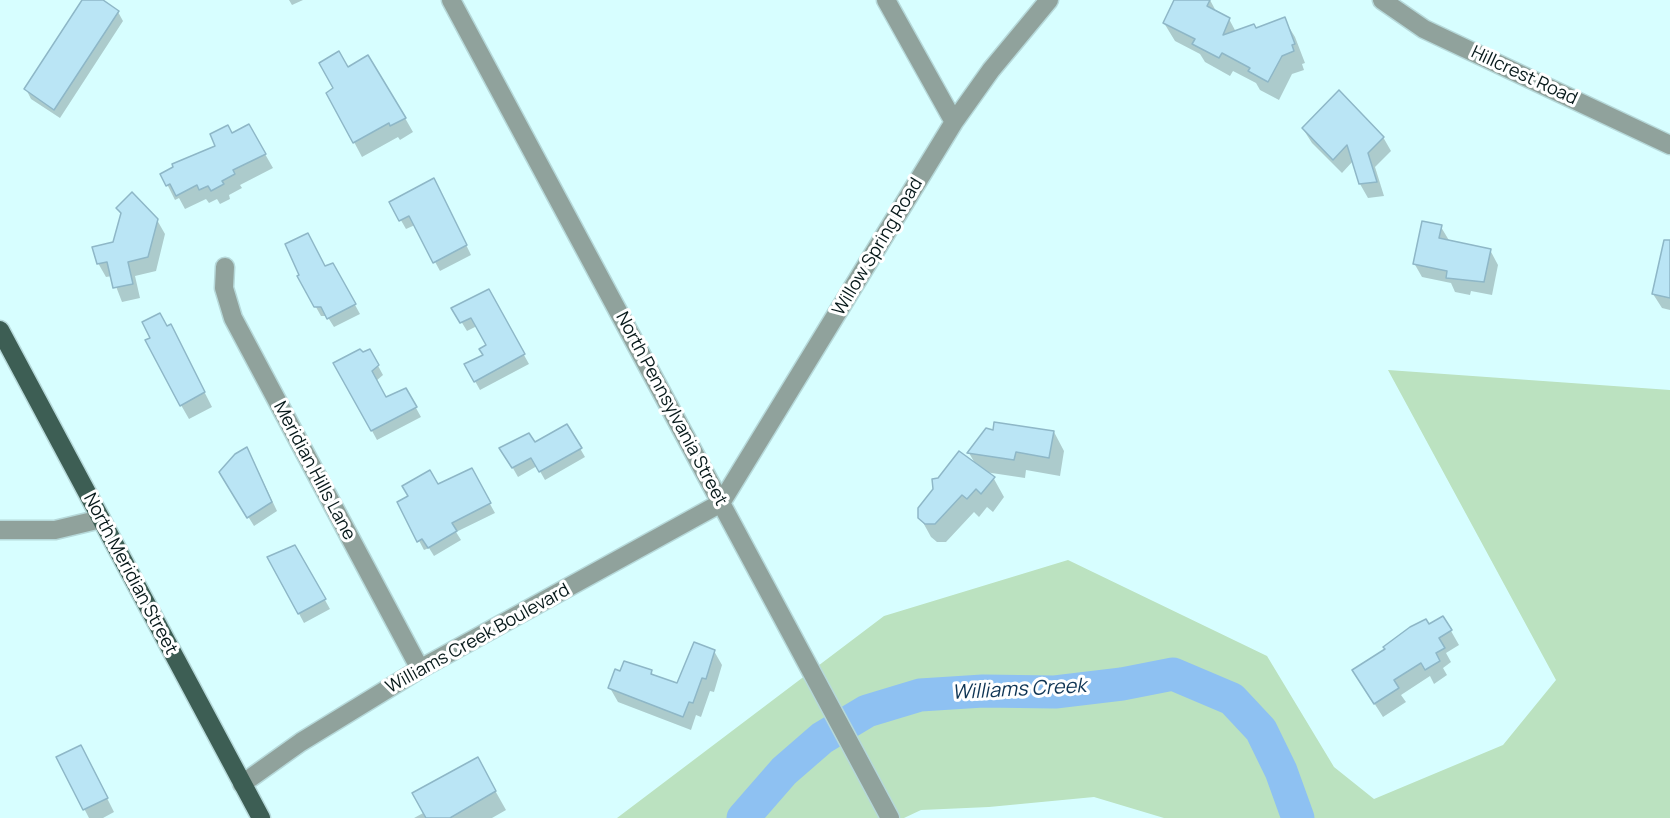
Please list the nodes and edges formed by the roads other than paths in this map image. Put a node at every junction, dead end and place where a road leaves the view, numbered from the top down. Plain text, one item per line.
1 (451, 0) edge
2 (886, 0) edge
3 (1049, 0) edge
4 (1382, 0) edge
5 (954, 122) junction
6 (1670, 145) edge
7 (225, 267) dead end
8 (0, 330) edge
9 (721, 503) junction
10 (100, 519) junction
11 (0, 530) edge
12 (420, 669) junction
13 (242, 784) junction
14 (261, 818) edge
15 (890, 818) edge

1 - 9 street, North Pennsylvania Street
2 - 5 street
3 - 5 street, Willow Spring Road
4 - 6 street, Hillcrest Road
5 - 9 street, Willow Spring Road
7 - 12 street, Meridian Hills Lane
8 - 10 main road, North Meridian Street
9 - 12 street, Williams Creek Boulevard
9 - 15 street, North Pennsylvania Street
10 - 11 street
10 - 13 main road, North Meridian Street
12 - 13 street, Williams Creek Boulevard
13 - 14 main road, North Meridian Street

